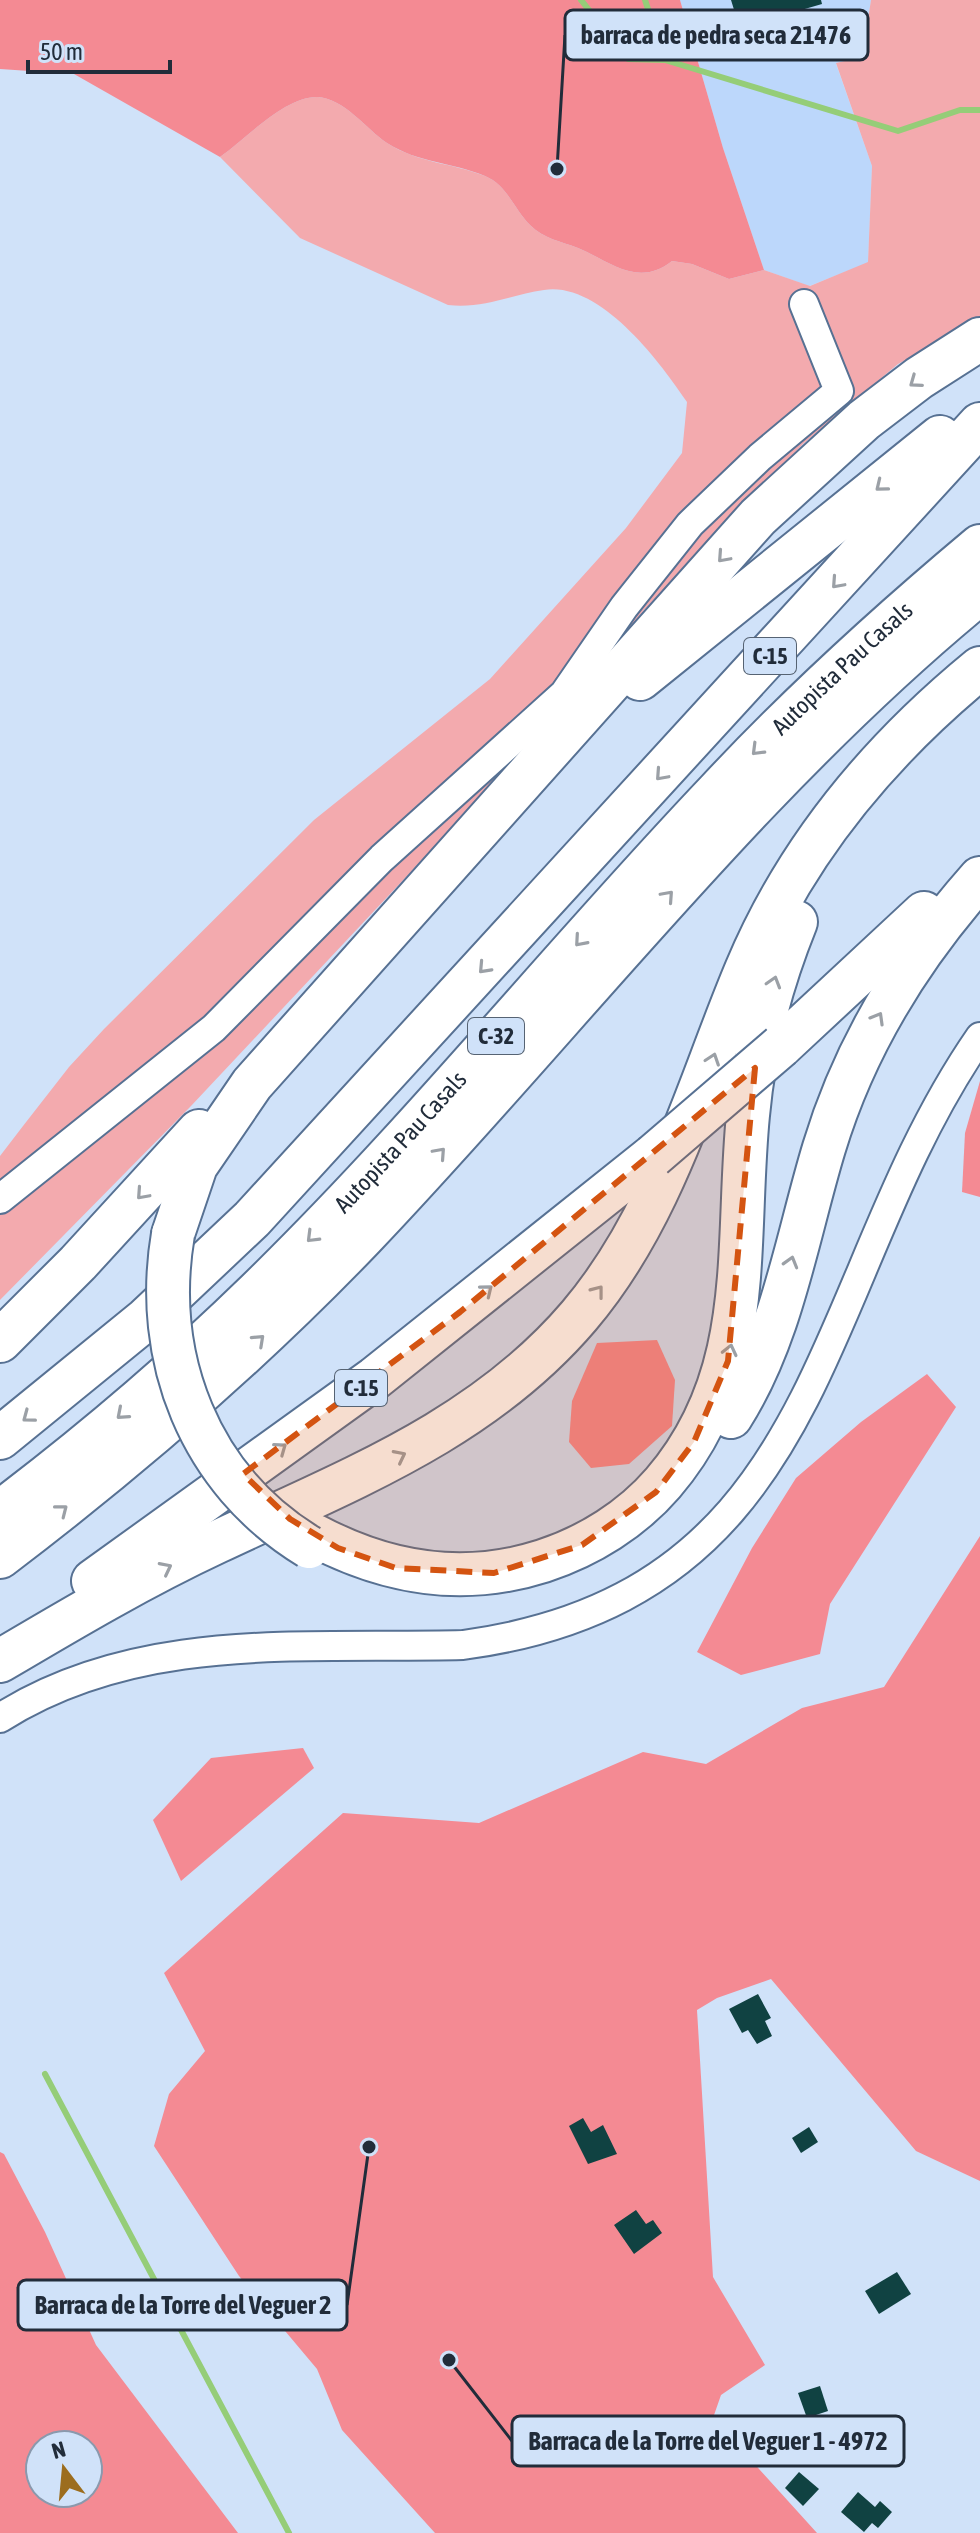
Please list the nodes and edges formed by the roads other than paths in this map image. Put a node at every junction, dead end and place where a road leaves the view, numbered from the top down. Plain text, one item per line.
1 (804, 304) dead end
2 (980, 339) edge
3 (980, 396) edge
4 (980, 424) edge
5 (980, 546) edge
6 (980, 593) edge
7 (980, 668) edge
8 (980, 682) edge
9 (980, 854) edge
10 (980, 878) edge
11 (348, 974) junction
12 (980, 1037) edge
13 (0, 1199) edge
14 (179, 1234) junction
15 (0, 1341) edge
16 (0, 1438) edge
17 (0, 1512) edge
18 (313, 1542) junction
19 (0, 1557) edge
20 (57, 1606) junction
21 (0, 1638) edge
22 (0, 1648) edge
23 (0, 1661) edge
24 (0, 1718) edge

1 - 13 street
2 -> 11 highway
3 -> 14 highway
4 -> 16 highway, C-15
5 -> 17 highway, Autopista Pau Casals / C-32
19 -> 6 highway, Autopista Pau Casals / C-32
23 -> 7 highway
18 -> 8 highway
20 -> 9 highway, C-15, bridge
18 -> 10 highway
11 - 14 highway
11 -> 15 highway
12 - 24 street
14 - 18 highway
20 - 21 highway
20 - 22 highway, C-15

